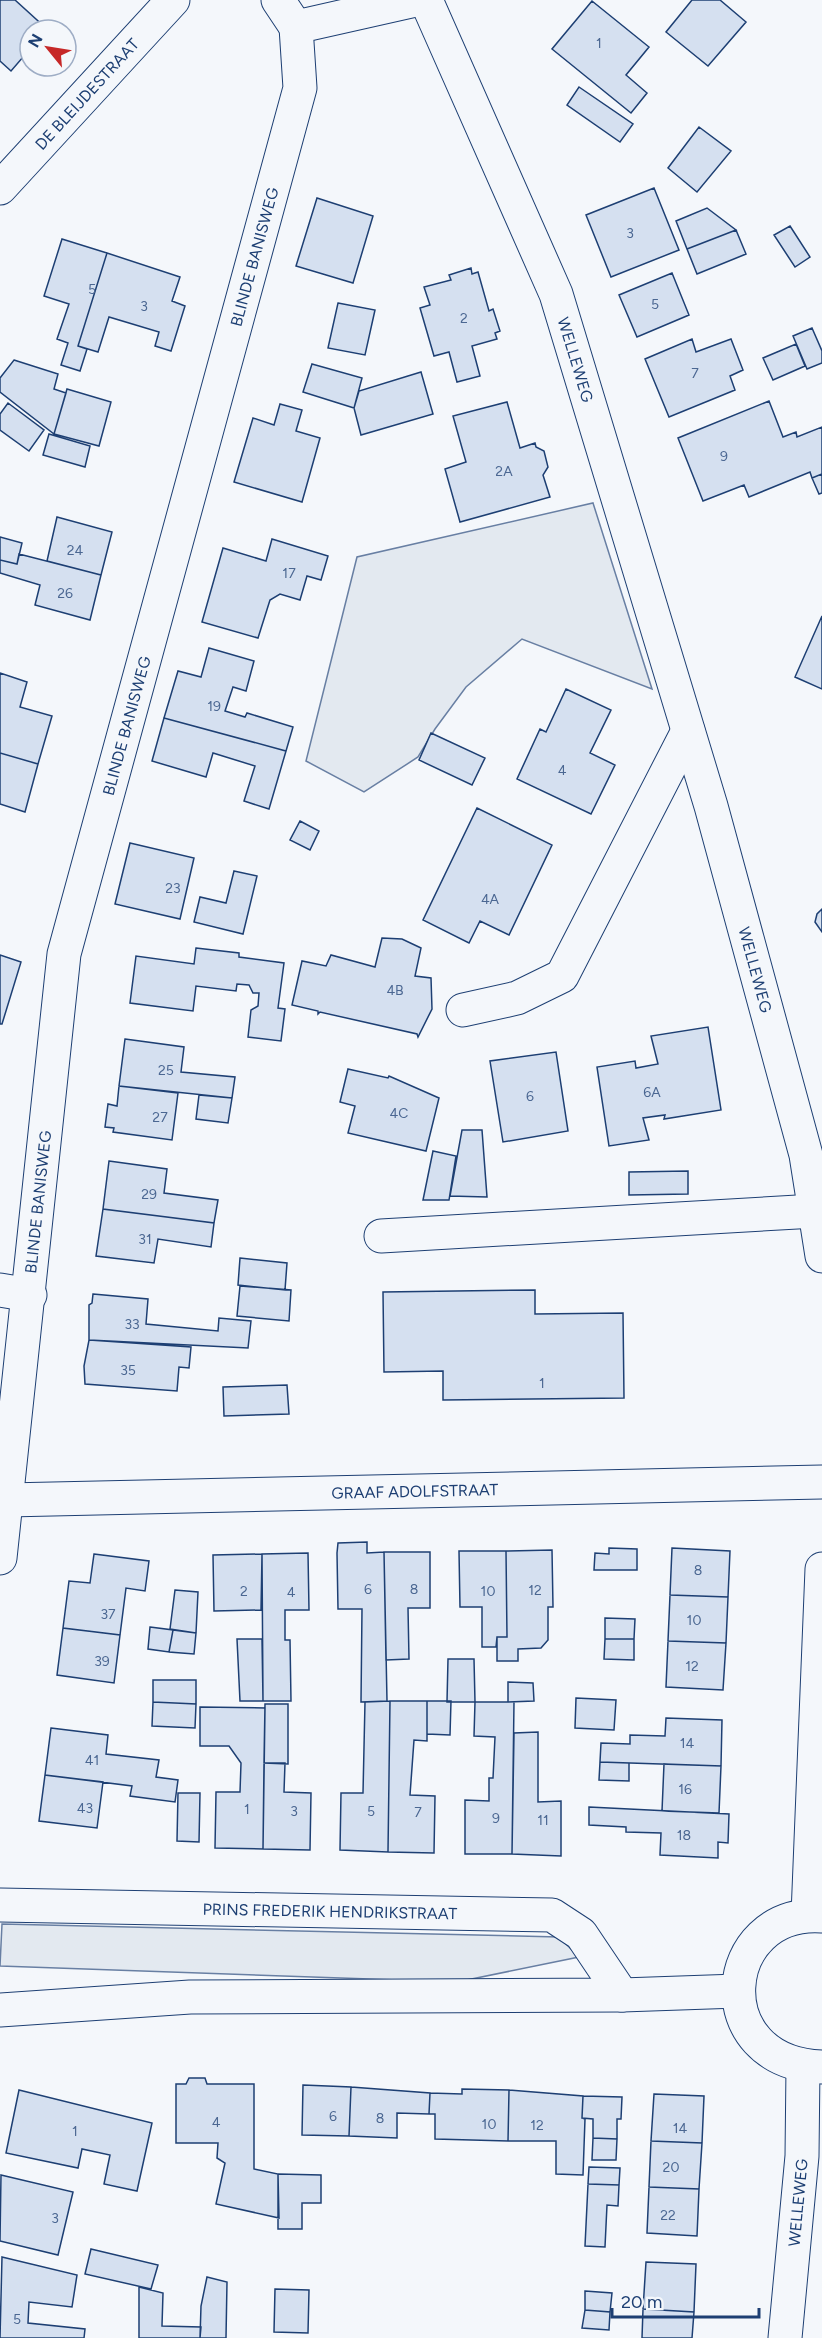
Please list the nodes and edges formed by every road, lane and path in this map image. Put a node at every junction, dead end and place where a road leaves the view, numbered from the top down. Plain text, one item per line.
1 (173, 0) edge
2 (278, 0) edge
3 (416, 0) edge
4 (426, 0) edge
5 (296, 27) junction
6 (0, 188) edge
7 (688, 732) junction
8 (463, 1010) dead end
9 (814, 1155) edge
10 (815, 1211) junction
11 (381, 1236) dead end
12 (822, 1256) edge
13 (15, 1293) edge
14 (822, 1482) edge
15 (7, 1500) junction
16 (0, 1558) edge
17 (822, 1569) edge
18 (0, 1905) edge
19 (815, 1915) edge
20 (738, 1991) junction
21 (622, 1995) junction
22 (0, 2010) edge
23 (813, 2067) edge
24 (785, 2338) edge

1 - 6 street, DE BLEIJDESTRAAT
2 - 5 street
3 - 5 street
4 - 7 street, WELLEWEG
5 - 13 street, BLINDE BANISWEG
7 - 8 street
7 - 9 street, WELLEWEG
9 - 10 street, WELLEWEG
10 - 11 street
10 - 12 street, WELLEWEG
13 - 15 street, BLINDE BANISWEG
14 - 15 street, GRAAF ADOLFSTRAAT
15 - 16 street, BLINDE BANISWEG
17 - 19 street
18 - 21 street, PRINS FREDERIK HENDRIKSTRAAT
19 - 20 street
20 - 21 street
20 - 23 street
21 - 22 street
23 - 24 street, WELLEWEG

